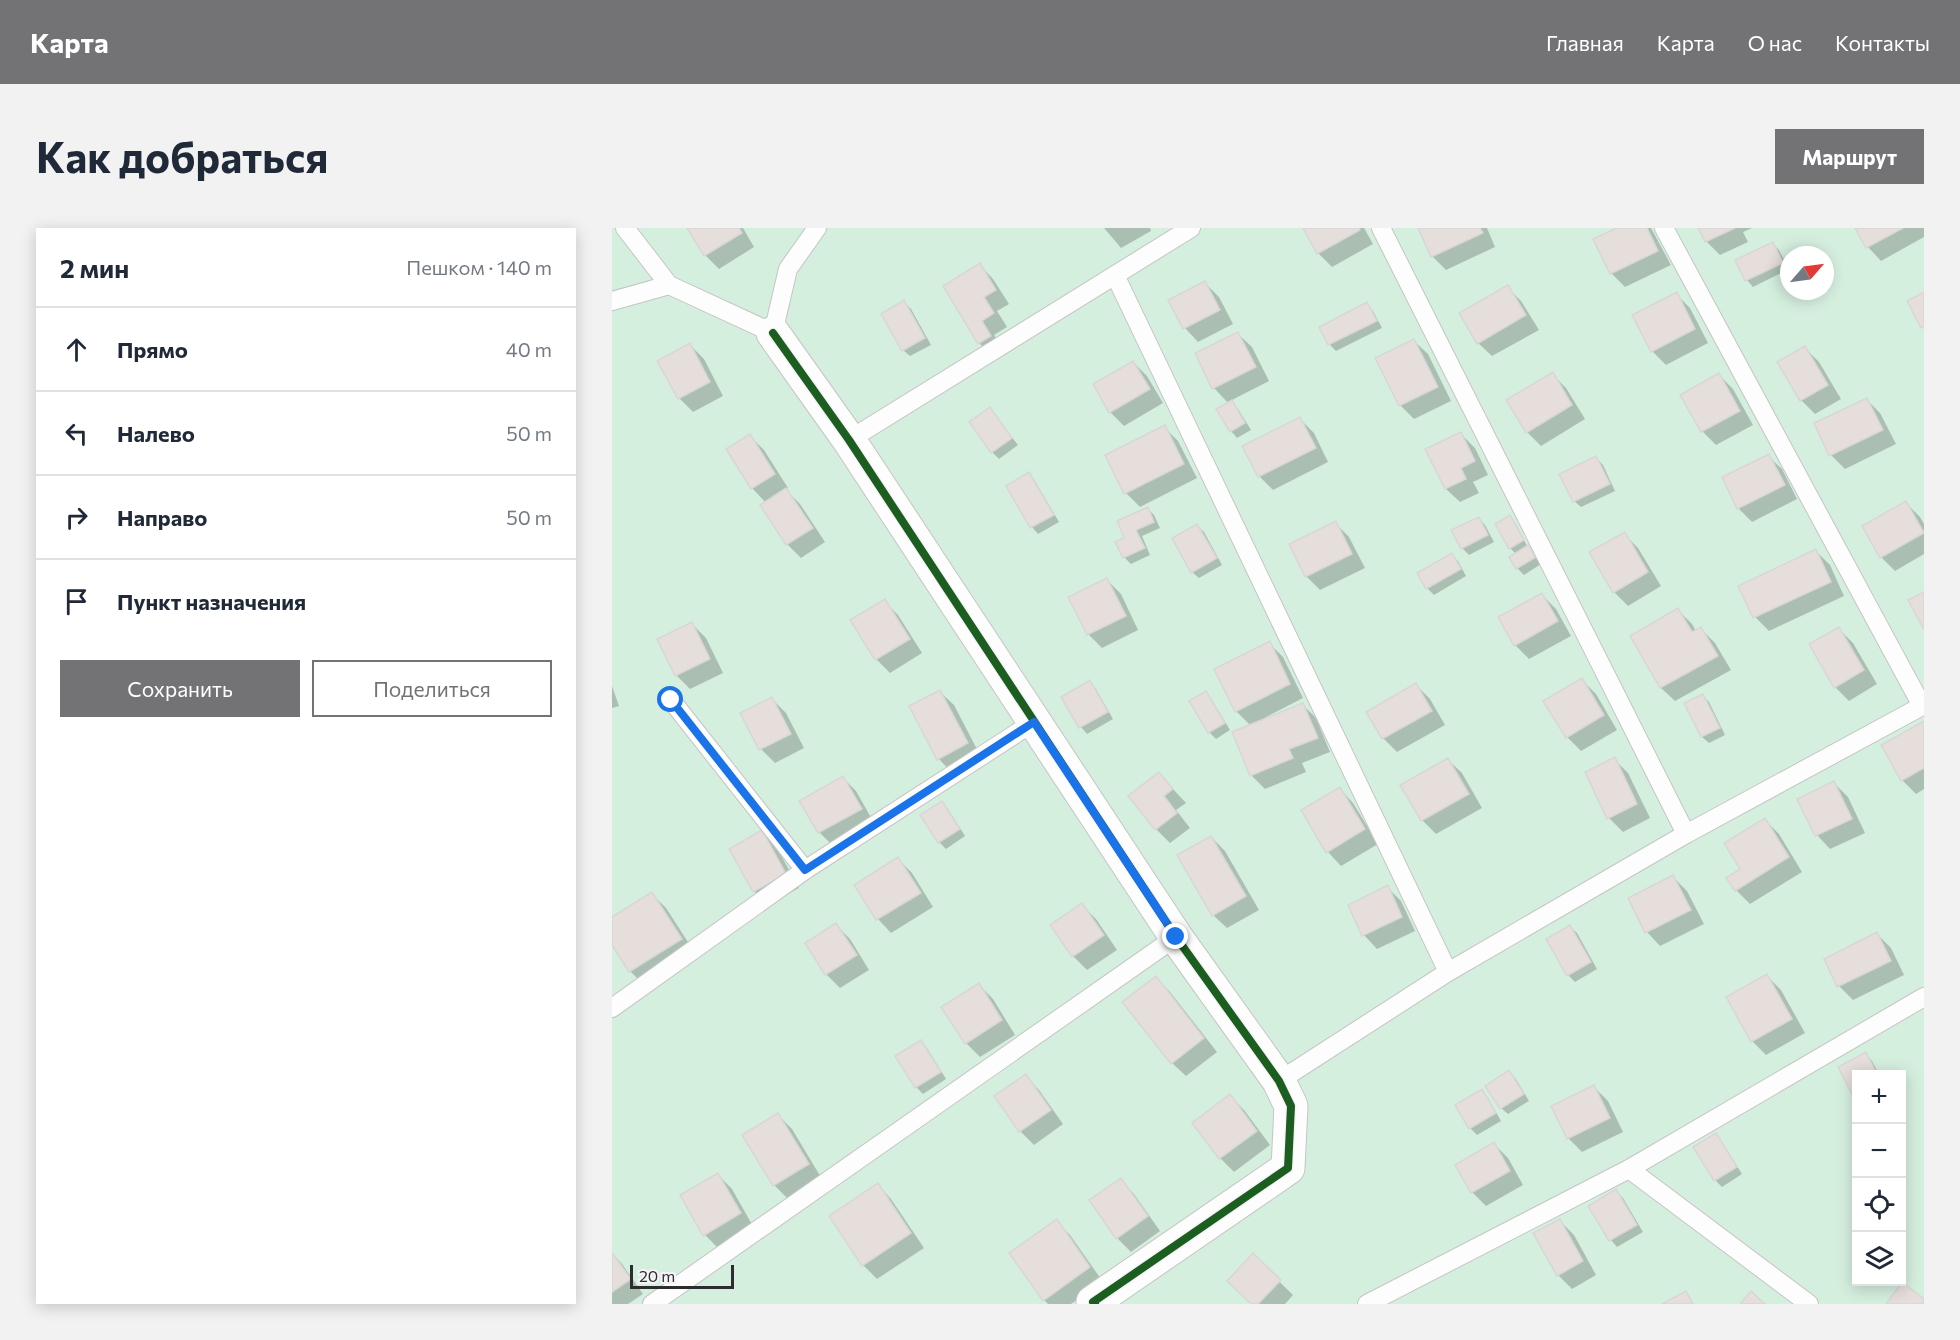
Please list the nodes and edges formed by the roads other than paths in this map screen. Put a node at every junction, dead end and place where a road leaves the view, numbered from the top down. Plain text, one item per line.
1 (625, 228) edge
2 (816, 228) edge
3 (1191, 228) edge
4 (1382, 228) edge
5 (1664, 228) edge
6 (1115, 275) junction
7 (669, 285) junction
8 (612, 301) edge
9 (773, 333) junction
10 (849, 440) junction
11 (671, 700) dead end
12 (1923, 705) edge
13 (1034, 722) junction
14 (1686, 834) junction
15 (805, 870) junction
16 (1176, 937) junction
17 (1448, 972) junction
18 (1924, 997) edge
19 (612, 1008) edge
20 (1278, 1081) junction
21 (1629, 1169) junction
22 (1093, 1303) edge
23 (652, 1304) edge
24 (1367, 1304) edge
25 (1809, 1304) edge

1 - 7 lane
2 - 9 lane
3 - 6 lane
4 - 14 lane
5 - 12 lane
6 - 10 lane
6 - 17 lane
7 - 8 lane
7 - 9 lane
9 - 10 street
10 - 13 street
11 - 15 lane
12 - 14 lane
13 - 15 lane
13 - 16 street
14 - 17 lane
15 - 19 lane
16 - 20 street
16 - 23 lane
17 - 20 lane
18 - 21 lane
20 - 22 street
21 - 24 lane
21 - 25 lane

